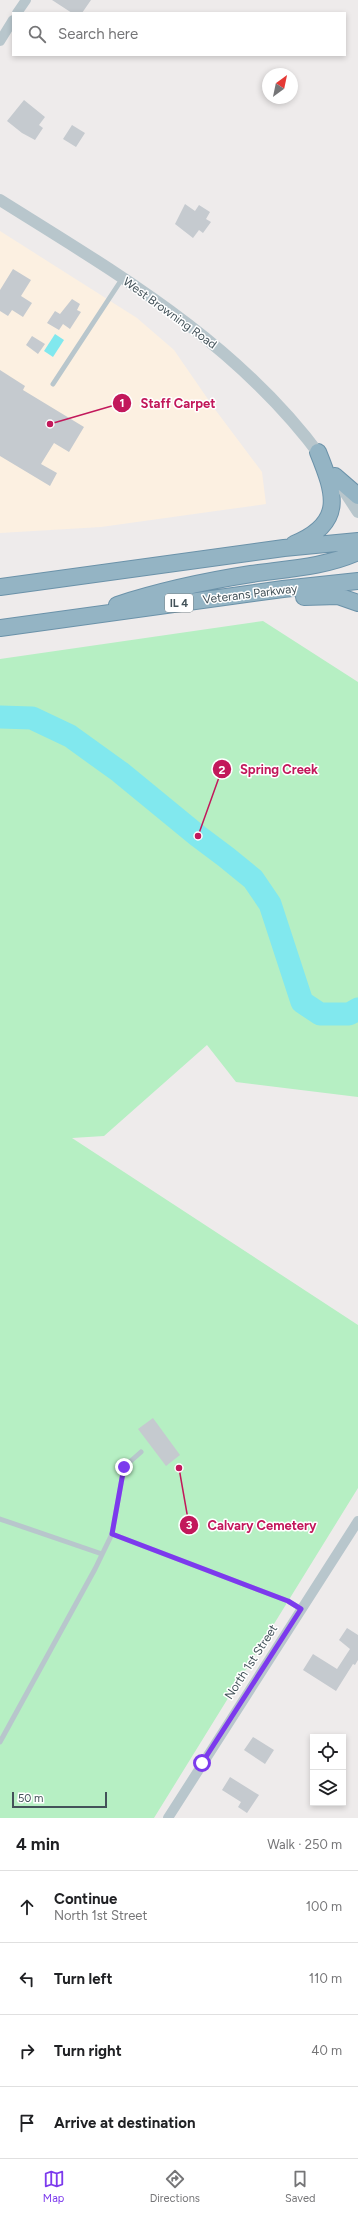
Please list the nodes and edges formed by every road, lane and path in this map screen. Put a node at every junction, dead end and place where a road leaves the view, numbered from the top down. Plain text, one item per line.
1 (26, 0) edge
2 (19, 12) edge
3 (12, 22) edge
4 (0, 41) edge
5 (0, 200) edge
6 (123, 278) junction
7 (53, 384) dead end
8 (318, 452) junction
9 (335, 476) junction
10 (358, 496) edge
11 (358, 512) edge
12 (358, 541) edge
13 (284, 548) junction
14 (358, 552) edge
15 (358, 581) edge
16 (0, 587) edge
17 (198, 601) junction
18 (358, 603) edge
19 (73, 618) junction
20 (0, 628) edge
21 (141, 1452) dead end
22 (0, 1519) edge
23 (358, 1521) edge
24 (112, 1534) junction
25 (102, 1554) junction
26 (301, 1609) junction
27 (0, 1742) edge
28 (168, 1818) edge

1 - 2 street
3 - 4 street
5 - 6 street, West Browning Road
6 - 7 lane
6 - 8 street, West Browning Road
8 - 9 street, West Browning Road
8 - 13 highway
9 - 10 highway
9 - 11 street, West Browning Road
12 - 13 highway
13 - 16 highway
14 - 19 highway
15 - 17 highway, Veterans Parkway / IL 4
17 - 18 highway
17 - 19 highway, Veterans Parkway / IL 4
19 - 20 highway, Veterans Parkway / IL 4
21 - 24 lane
22 - 25 lane
23 - 26 street, North 1st Street
24 - 25 lane
24 - 26 lane
25 - 27 lane
26 - 28 street, North 1st Street

